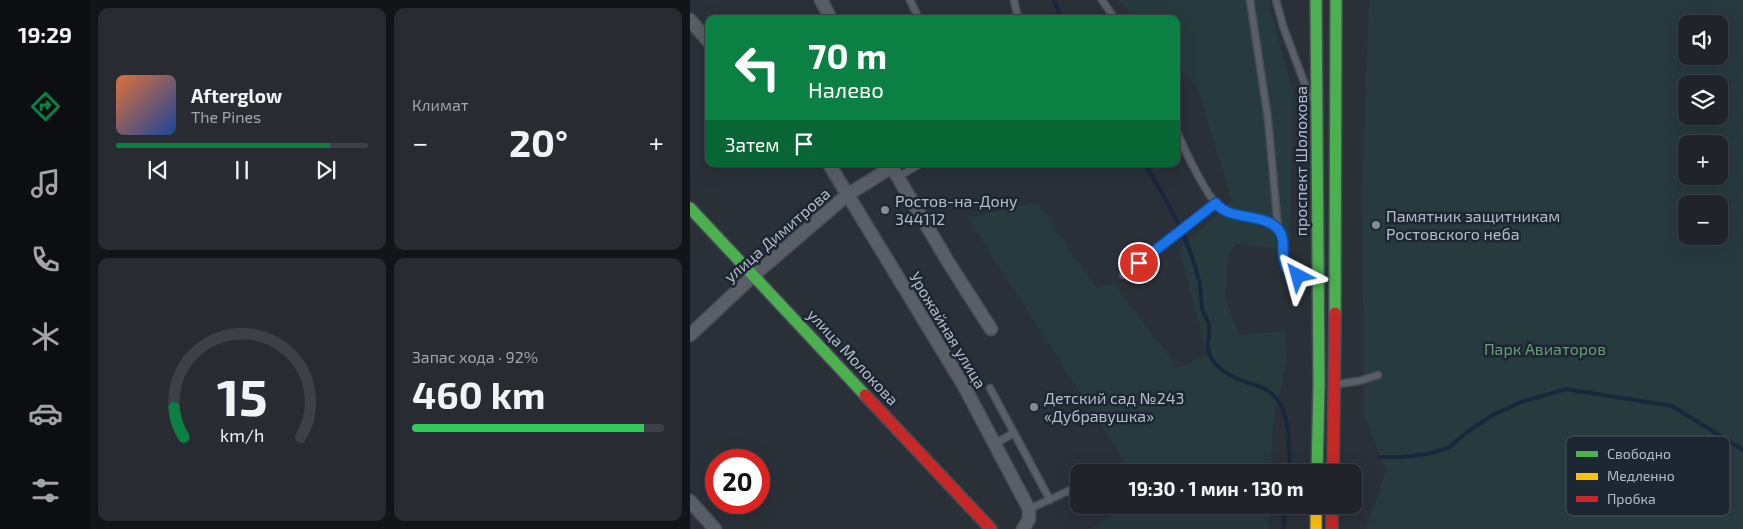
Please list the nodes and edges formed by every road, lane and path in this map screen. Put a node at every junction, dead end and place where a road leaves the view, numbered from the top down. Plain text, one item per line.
1 (821, 0) edge
2 (910, 0) edge
3 (1014, 0) edge
4 (1102, 0) edge
5 (1250, 0) edge
6 (1276, 0) edge
7 (1316, 0) edge
8 (1336, 0) edge
9 (829, 15) edge
10 (918, 15) edge
11 (1017, 15) edge
12 (1113, 15) edge
13 (690, 20) edge
14 (705, 37) edge
15 (1317, 116) junction
16 (1180, 139) edge
17 (830, 167) edge
18 (894, 169) edge
19 (847, 194) junction
20 (1216, 203) junction
21 (690, 208) edge
22 (1278, 228) junction
23 (1317, 274) junction
24 (754, 275) junction
25 (1123, 275) dead end
26 (991, 329) dead end
27 (690, 336) edge
28 (1378, 375) dead end
29 (1335, 384) junction
30 (990, 388) dead end
31 (1014, 433) junction
32 (994, 444) junction
33 (1317, 464) edge
34 (1333, 464) edge
35 (1070, 490) edge
36 (1050, 500) junction
37 (690, 501) edge
38 (1316, 514) edge
39 (1332, 514) edge
40 (1027, 519) edge
41 (715, 529) edge
42 (991, 529) edge
43 (1316, 529) edge
44 (1332, 529) edge

1 - 9 street
2 - 10 lane
3 - 11 lane
4 - 12 lane
5 - 22 lane
6 - 15 lane
7 - 15 main road, проспект Шолохова
8 - 29 main road
13 - 14 street
15 - 23 main road, проспект Шолохова
16 - 20 lane
17 - 19 street, Урожайная улица
18 - 19 street, улица Димитрова
18 - 26 street
19 - 24 street, улица Димитрова
19 - 32 street, Урожайная улица
20 - 22 lane
20 - 25 lane
21 - 24 main road, улица Молокова
22 - 23 lane
23 - 33 main road, проспект Шолохова
24 - 27 street, улица Димитрова
24 - 42 main road, улица Молокова
28 - 29 lane
29 - 34 main road
30 - 31 lane
31 - 32 lane
31 - 36 lane
32 - 40 street, Урожайная улица
35 - 36 lane
36 - 40 lane
37 - 41 street
38 - 43 main road
39 - 44 main road

